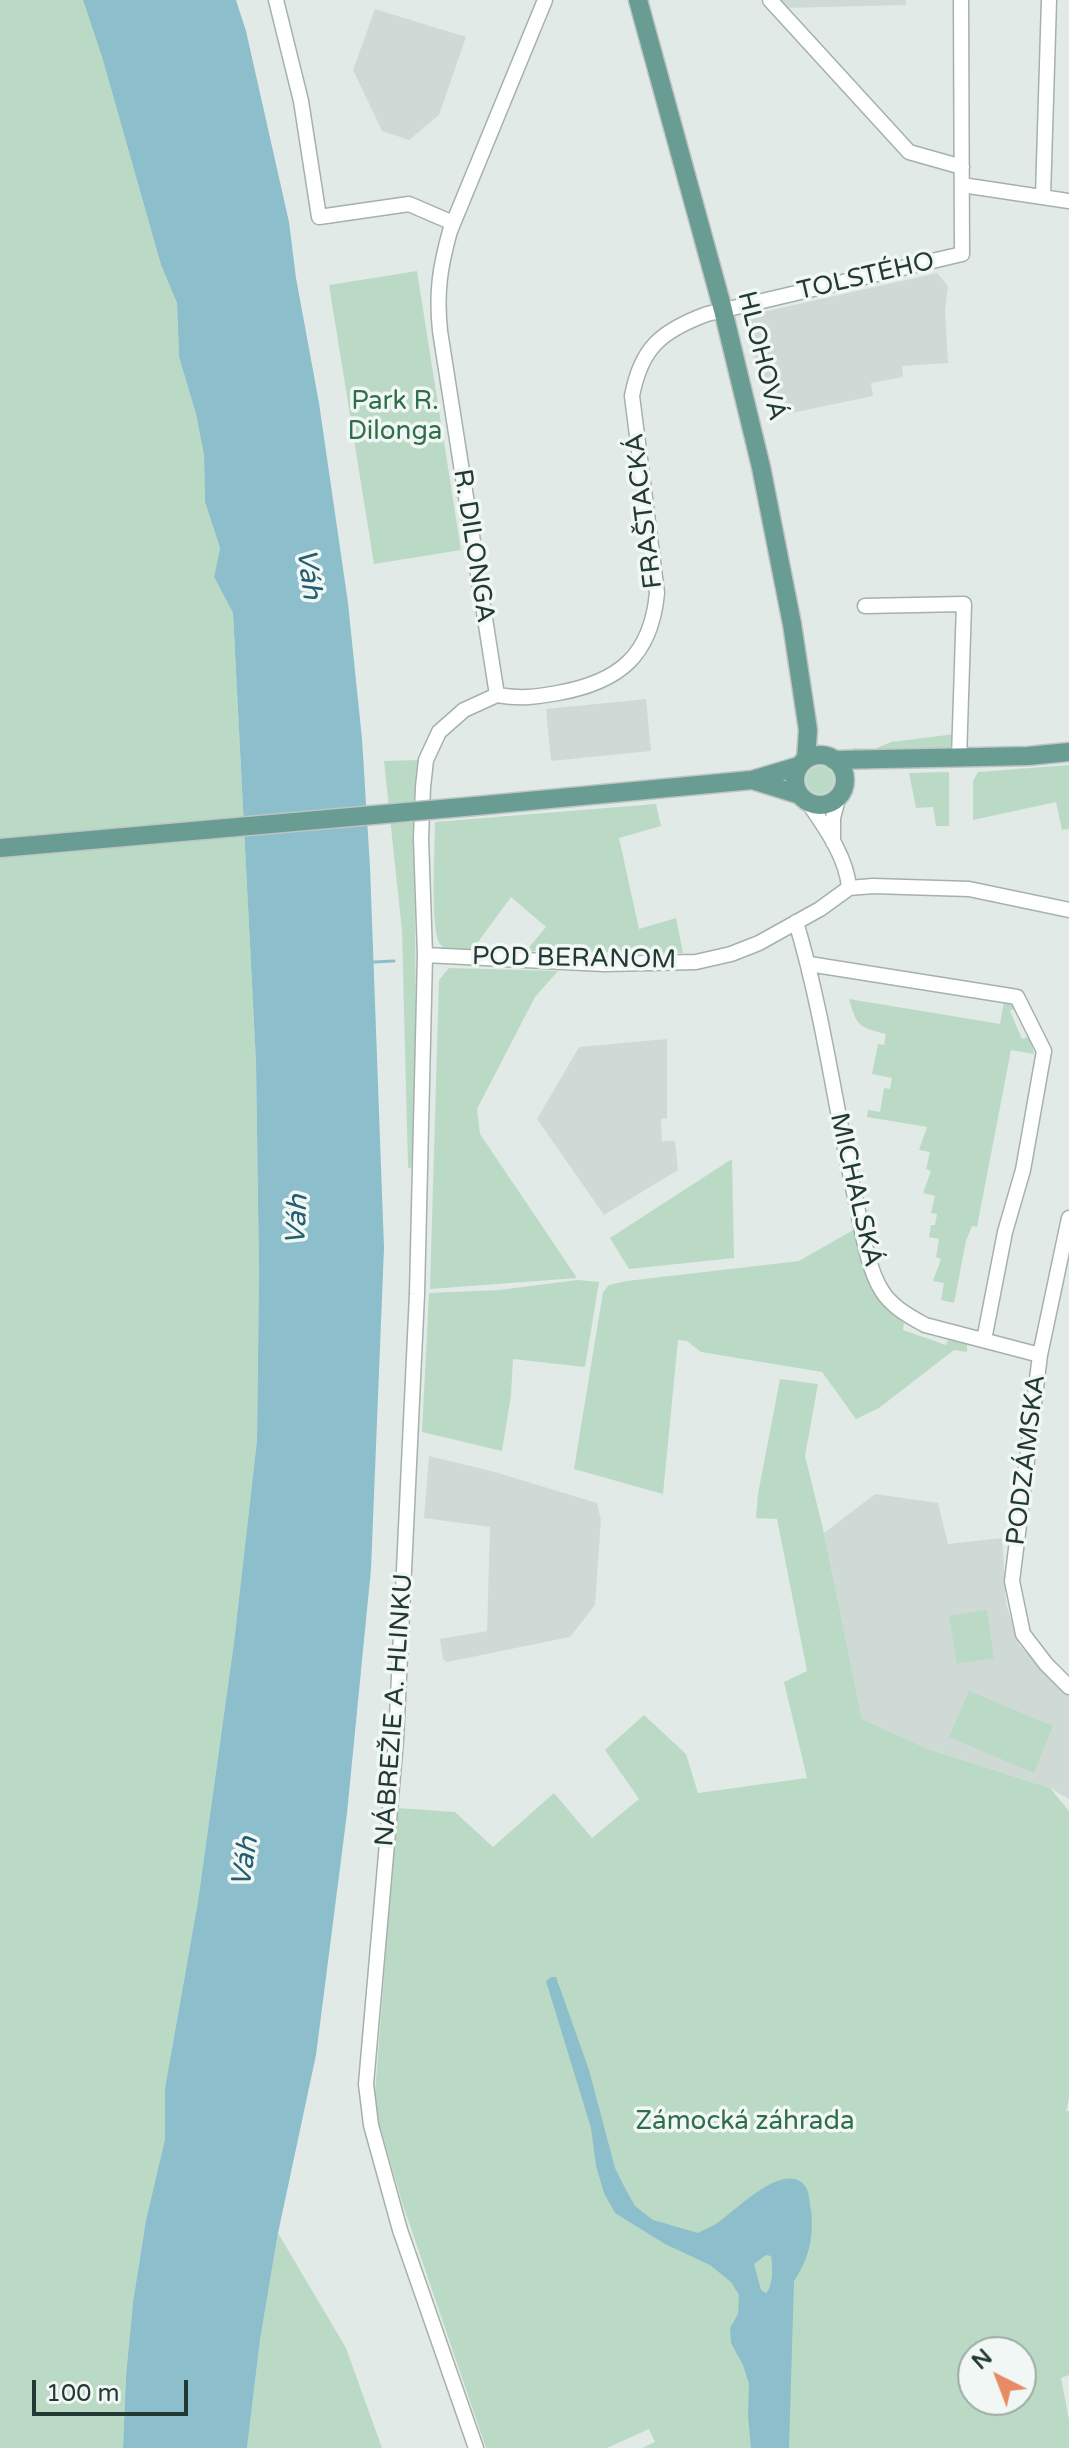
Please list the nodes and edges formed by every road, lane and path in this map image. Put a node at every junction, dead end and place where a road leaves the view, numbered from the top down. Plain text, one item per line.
1 (276, 0) edge
2 (545, 0) edge
3 (638, 0) edge
4 (770, 0) edge
5 (961, 0) edge
6 (1049, 0) edge
7 (962, 167) junction
8 (962, 185) junction
9 (1043, 196) junction
10 (1069, 201) edge
11 (453, 223) junction
12 (723, 310) junction
13 (865, 606) dead end
14 (497, 695) junction
15 (1069, 752) edge
16 (959, 758) junction
17 (816, 760) junction
18 (878, 760) junction
19 (752, 780) junction
20 (842, 789) junction
21 (804, 798) junction
22 (833, 842) junction
23 (0, 848) edge
24 (849, 888) junction
25 (1069, 910) edge
26 (796, 922) junction
27 (425, 955) junction
28 (809, 964) junction
29 (1069, 1218) edge
30 (984, 1340) junction
31 (1040, 1355) junction
32 (1069, 1687) edge
33 (476, 2448) edge

1 - 11 street
2 - 11 street, R. DILONGA
3 - 12 main road, HLOHOVÁ
4 - 7 street
5 - 7 street
6 - 9 street
7 - 8 street
8 - 9 street
8 - 12 street, TOLSTÉHO
9 - 10 street
11 - 14 street, R. DILONGA
12 - 14 street, FRAŠTACKÁ
12 - 17 main road, HLOHOVÁ
13 - 16 street
14 - 27 street, NÁBREŽIE A. HLINKU
15 - 16 main road
16 - 18 main road
17 - 18 main road
17 - 19 main road
17 - 20 main road
17 - 21 main road
18 - 20 main road
19 - 21 main road
19 - 23 main road, bridge
20 - 21 main road
20 - 22 street
21 - 22 street
22 - 24 street
24 - 25 street
24 - 26 street, POD BERANOM
26 - 27 street, POD BERANOM
26 - 28 street, MICHALSKÁ
27 - 33 street, NÁBREŽIE A. HLINKU
28 - 30 street, MICHALSKÁ
28 - 30 street
29 - 31 street, PODZÁMSKA
30 - 31 street, MICHALSKÁ
31 - 32 street, PODZÁMSKA

